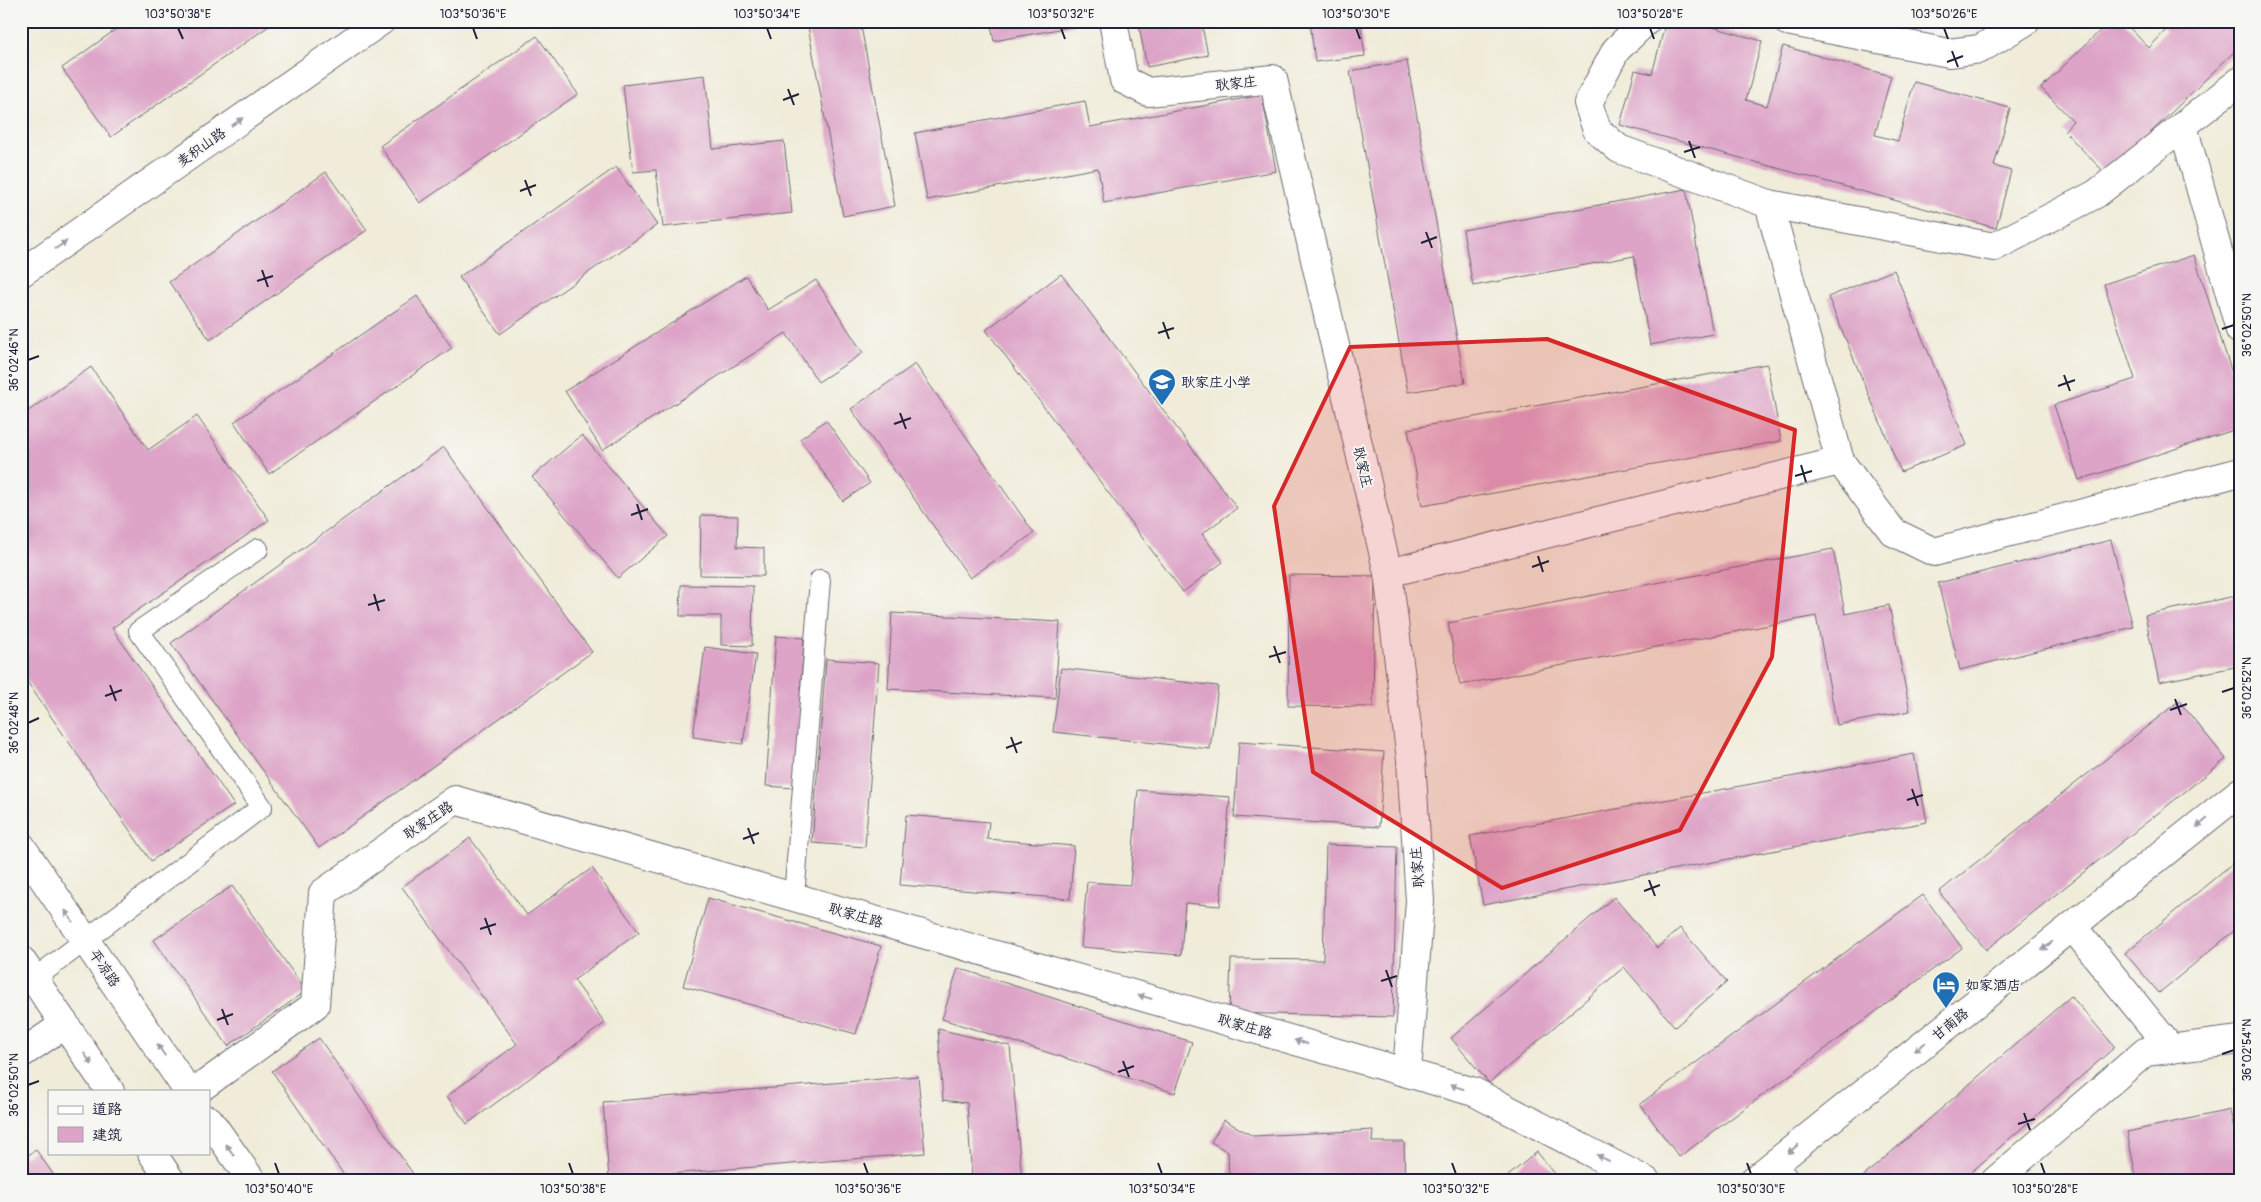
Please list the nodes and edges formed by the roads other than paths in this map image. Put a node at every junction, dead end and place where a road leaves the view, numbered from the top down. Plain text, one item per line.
1 (381, 21) edge
2 (1113, 21) edge
3 (1646, 21) edge
4 (1787, 21) edge
5 (2026, 21) edge
6 (2240, 81) edge
7 (2183, 126) junction
8 (1769, 204) junction
9 (21, 273) edge
10 (2240, 330) edge
11 (1840, 461) junction
12 (2240, 472) edge
13 (258, 549) dead end
14 (1388, 573) junction
15 (820, 580) dead end
16 (2240, 792) edge
17 (21, 846) edge
18 (794, 897) junction
19 (2072, 926) junction
20 (86, 940) junction
21 (28, 970) edge
22 (65, 1024) junction
23 (2240, 1040) edge
24 (2171, 1049) junction
25 (21, 1054) edge
26 (1407, 1072) junction
27 (109, 1090) edge
28 (187, 1090) edge
29 (197, 1090) edge
30 (210, 1121) edge
31 (153, 1154) edge
32 (1770, 1176) edge
33 (171, 1181) edge
34 (252, 1181) edge
35 (1646, 1181) edge
36 (1995, 1181) edge

9 -> 1 street, 麦积山路
2 - 14 street, 耿家庄
3 - 8 street
4 - 5 street
6 - 7 street
7 - 8 street
7 - 10 street
8 - 11 street
11 - 12 street
11 - 14 street
13 - 20 lane
14 - 26 street, 耿家庄
15 - 18 lane
16 -> 19 street, 甘南路
20 -> 17 street, 平凉路
26 -> 18 street, 耿家庄路
18 - 29 street, 耿家庄路
19 - 24 street
19 -> 32 street, 甘南路
20 - 21 lane
28 -> 20 street, 平凉路
21 - 22 street
22 - 25 street
22 -> 27 street
23 - 24 street
24 - 36 street
35 -> 26 street, 耿家庄路
34 -> 30 street
31 - 33 street

